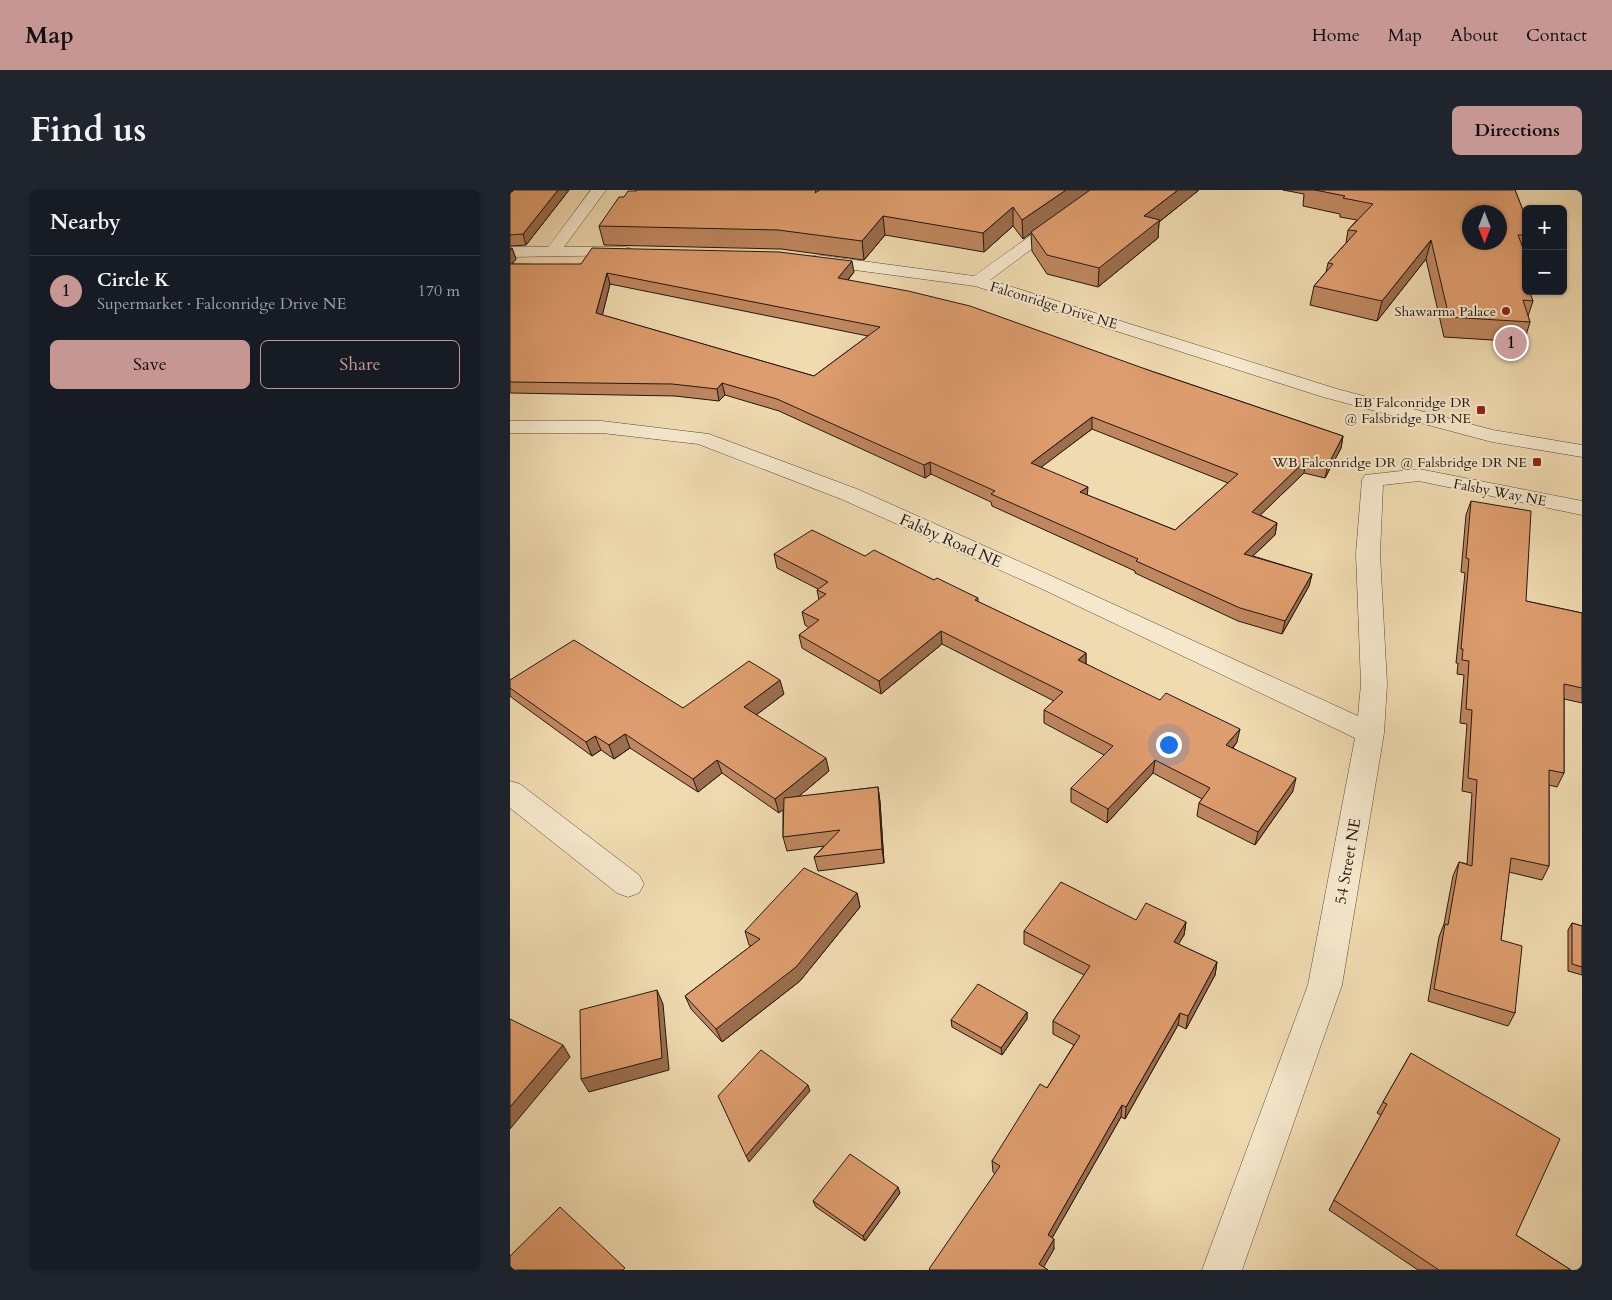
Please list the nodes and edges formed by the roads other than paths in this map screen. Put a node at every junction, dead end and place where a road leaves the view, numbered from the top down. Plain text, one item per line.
1 (599, 190) edge
2 (1104, 190) edge
3 (553, 251) junction
4 (510, 252) edge
5 (643, 252) edge
6 (800, 258) edge
7 (977, 281) junction
8 (510, 427) edge
9 (1582, 451) edge
10 (1419, 475) joint
11 (1582, 508) edge
12 (1370, 733) junction
13 (510, 792) edge
14 (628, 884) dead end
15 (1222, 1270) edge

1 - 3 street
2 - 7 street
3 - 4 street
3 - 5 street
6 - 7 street, Falconridge Drive NE
7 - 9 street, Falconridge Drive NE
8 - 12 street, Falsby Road NE
10 - 11 street, Falsby Way NE
10 - 12 street, 54 Street NE
12 - 15 street, 54 Street NE
13 - 14 street

